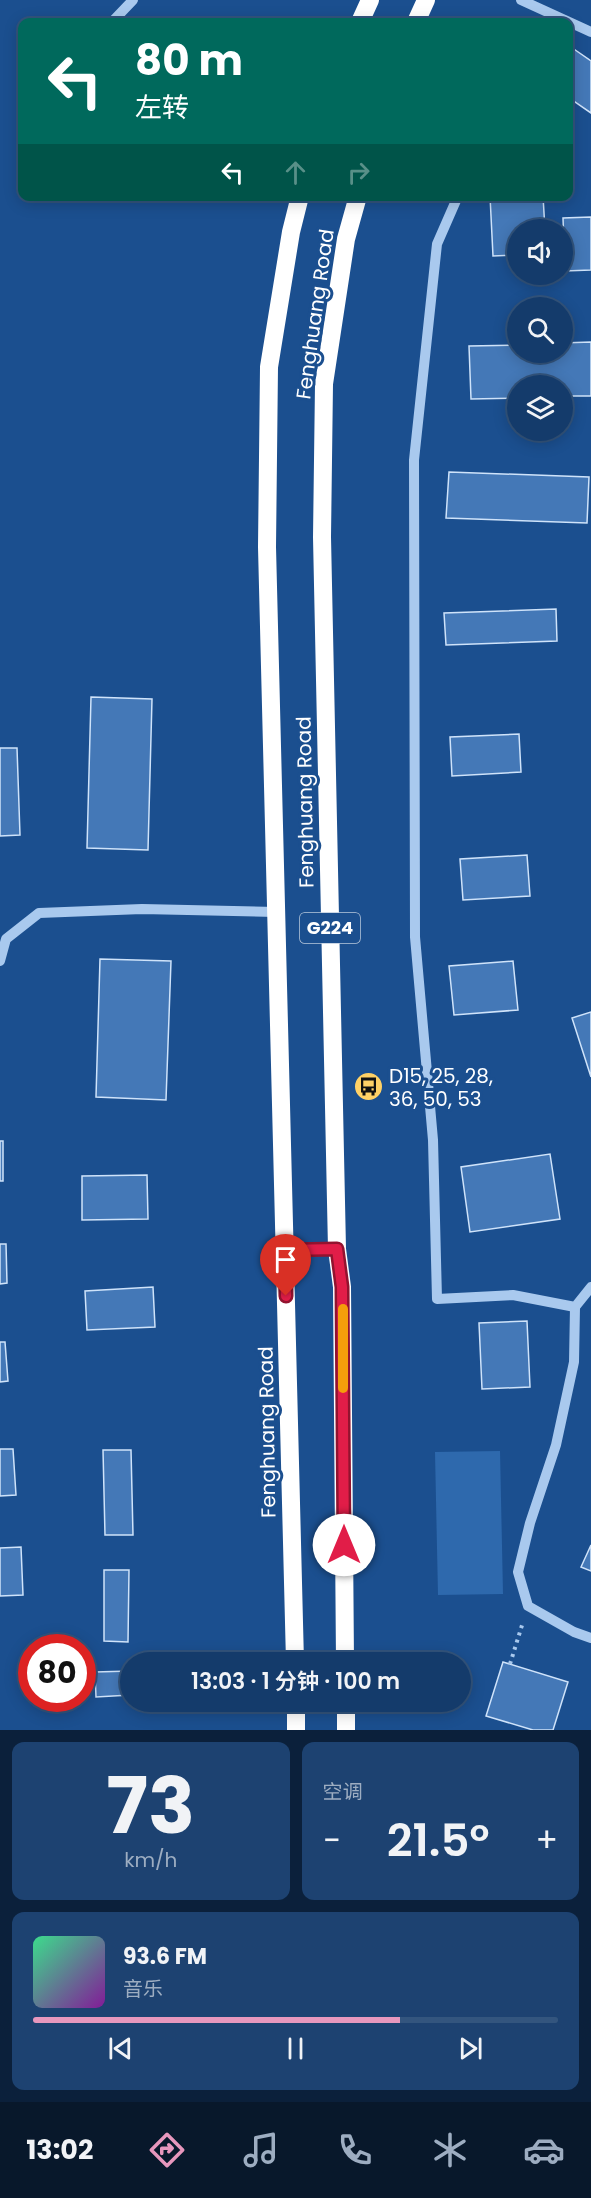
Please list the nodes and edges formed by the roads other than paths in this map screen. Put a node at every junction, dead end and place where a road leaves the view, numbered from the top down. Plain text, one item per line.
1 (133, 0) edge
2 (370, 0) edge
3 (426, 0) edge
4 (521, 0) edge
5 (116, 18) edge
6 (362, 18) edge
7 (418, 18) edge
8 (560, 18) edge
9 (573, 24) edge
10 (591, 32) edge
11 (299, 201) edge
12 (357, 201) edge
13 (456, 201) edge
14 (276, 912) junction
15 (0, 961) edge
16 (337, 1249) junction
17 (285, 1250) junction
18 (591, 1287) edge
19 (575, 1307) junction
20 (591, 1638) edge
21 (295, 1652) edge
22 (345, 1652) edge
23 (296, 1712) edge
24 (346, 1712) edge
25 (296, 1730) edge
26 (346, 1730) edge

1 - 5 street
2 - 6 highway
3 - 7 highway
4 - 8 street
9 - 10 street
11 - 14 highway, Fenghuang Road / G224
12 - 16 highway, Fenghuang Road / G224
13 - 19 street
14 - 15 street
14 - 17 highway, Fenghuang Road / G224
16 - 17 street
16 - 22 highway, Fenghuang Road / G224
17 - 21 highway, Fenghuang Road / G224
18 - 19 street
19 - 20 street
23 - 25 highway
24 - 26 highway

